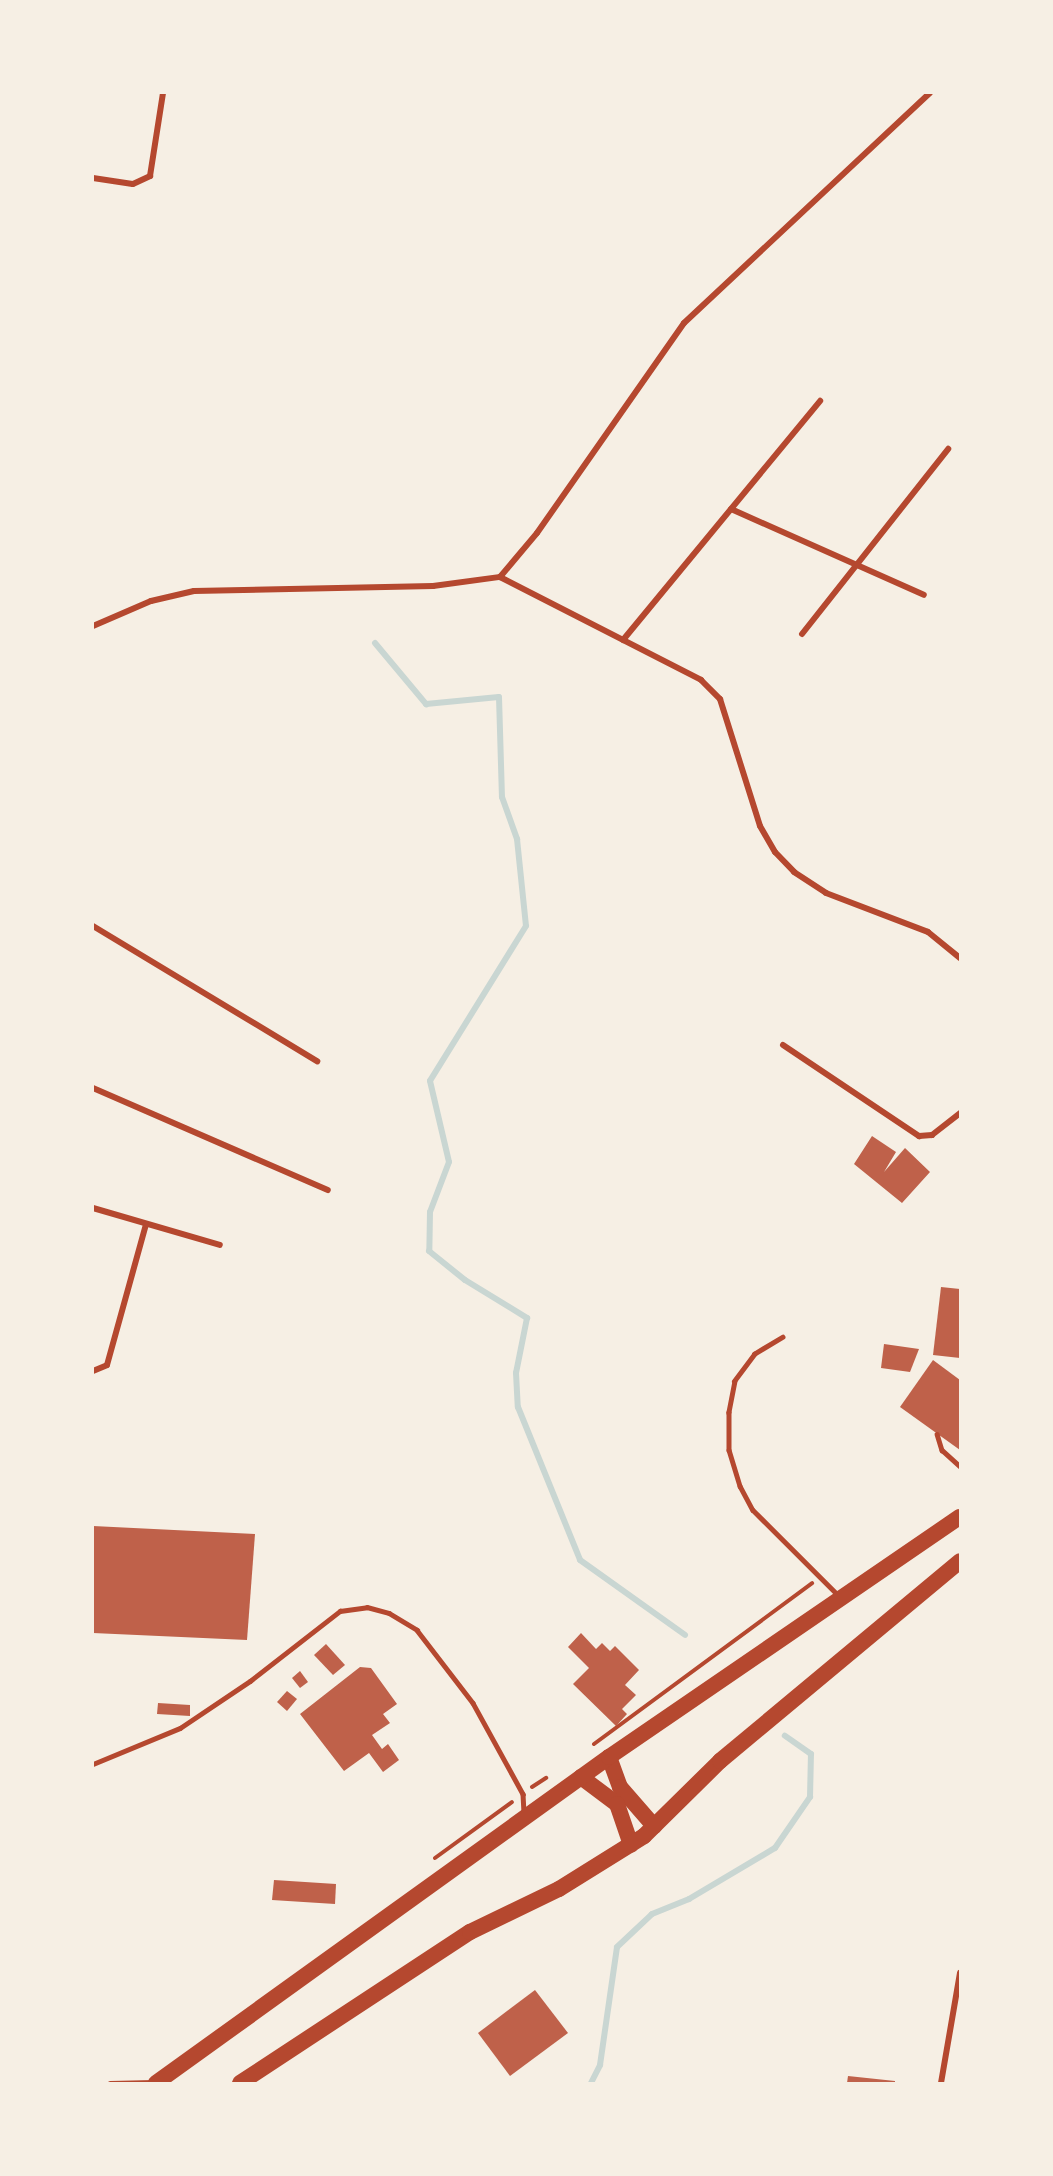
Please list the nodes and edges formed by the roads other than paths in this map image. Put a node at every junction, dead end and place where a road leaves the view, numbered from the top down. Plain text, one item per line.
1 (163, 93) edge
2 (930, 93) edge
3 (93, 178) edge
4 (820, 400) dead end
5 (948, 449) dead end
6 (731, 509) junction
7 (856, 565) junction
8 (500, 577) junction
9 (924, 595) dead end
10 (93, 626) edge
11 (801, 634) dead end
12 (623, 640) junction
13 (93, 926) edge
14 (960, 958) edge
15 (783, 1045) dead end
16 (317, 1061) dead end
17 (93, 1088) edge
18 (960, 1113) edge
19 (328, 1190) dead end
20 (93, 1208) edge
21 (146, 1224) junction
22 (220, 1245) dead end
23 (783, 1337) dead end
24 (93, 1371) edge
25 (937, 1434) dead end
26 (960, 1466) edge
27 (960, 1516) edge
28 (960, 1561) edge
29 (843, 1600) junction
30 (609, 1757) junction
31 (93, 1764) edge
32 (581, 1777) junction
33 (524, 1818) junction
34 (654, 1826) junction
35 (631, 1845) junction
36 (960, 1973) edge
37 (157, 2082) edge
38 (110, 2083) edge
39 (240, 2083) edge
40 (941, 2083) edge

1 - 3 street
2 - 8 street
4 - 6 street
5 - 7 street
6 - 7 street
6 - 12 street
7 - 9 street
7 - 11 street
8 - 10 street
8 - 12 street
12 - 14 street
13 - 16 street
15 - 18 street
17 - 19 street
20 - 21 street
21 - 22 street
21 - 24 street
23 - 29 lane
25 - 26 lane
27 - 29 highway
28 - 34 highway
29 - 30 highway
30 - 32 highway
30 - 34 highway
31 - 33 lane
32 - 33 highway
32 - 35 highway
33 - 37 highway
34 - 35 highway
35 - 39 highway
36 - 40 street
37 - 38 lane

